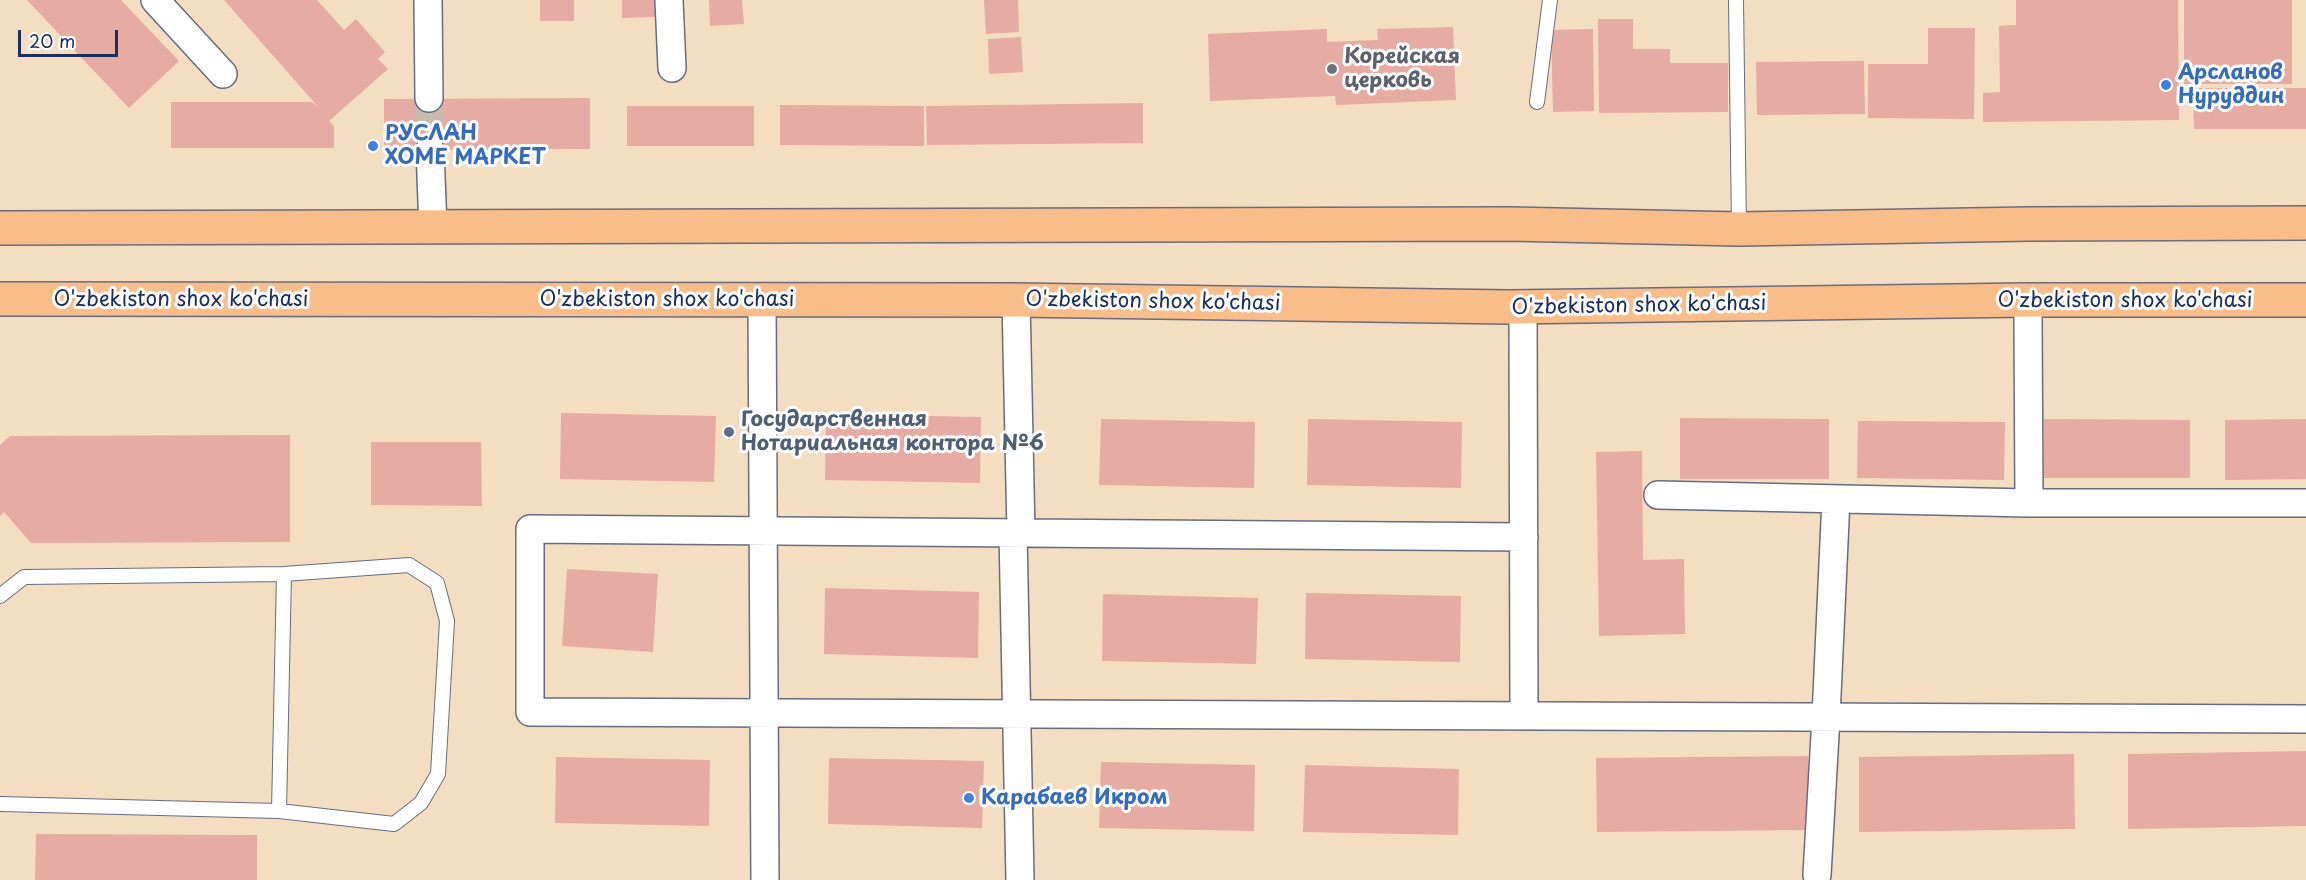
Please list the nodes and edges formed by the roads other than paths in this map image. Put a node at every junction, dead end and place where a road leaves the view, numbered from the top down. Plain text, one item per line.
1 (155, 0) edge
2 (428, 0) edge
3 (669, 0) edge
4 (1550, 0) edge
5 (1736, 0) edge
6 (672, 68) dead end
7 (223, 74) dead end
8 (429, 98) tunnel mouth
9 (1537, 102) dead end
10 (430, 150) tunnel mouth
11 (2306, 223) edge
12 (0, 228) edge
13 (433, 228) junction
14 (1739, 229) junction
15 (0, 299) edge
16 (1016, 300) junction
17 (2026, 300) junction
18 (2306, 300) edge
19 (762, 301) junction
20 (1523, 307) junction
21 (1658, 495) dead end
22 (1836, 499) junction
23 (2029, 503) junction
24 (2306, 503) edge
25 (763, 531) junction
26 (1017, 533) junction
27 (1524, 537) junction
28 (284, 574) junction
29 (0, 596) edge
30 (764, 713) junction
31 (1017, 714) junction
32 (1524, 716) junction
33 (1826, 717) junction
34 (2306, 719) edge
35 (0, 804) edge
36 (279, 811) junction
37 (1816, 875) dead end
38 (765, 880) edge
39 (1020, 880) edge

1 - 7 street
2 - 8 street
3 - 6 street
4 - 9 lane
5 - 14 lane
10 - 13 street
11 - 14 main road
12 - 13 main road
13 - 14 main road
15 - 19 main road, O'zbekiston shox ko'chasi
16 - 19 main road, O'zbekiston shox ko'chasi
16 - 20 main road, O'zbekiston shox ko'chasi
16 - 26 street
17 - 18 main road, O'zbekiston shox ko'chasi
17 - 20 main road, O'zbekiston shox ko'chasi
17 - 23 street
19 - 25 street
20 - 27 street
21 - 22 street
22 - 23 street
22 - 33 street
23 - 24 street
25 - 26 street
25 - 30 street
25 - 30 street
26 - 27 street
26 - 31 street
27 - 32 street
28 - 29 lane
28 - 36 lane
28 - 36 lane
30 - 31 street
30 - 38 street
31 - 32 street
31 - 39 street
32 - 33 street
33 - 34 street
33 - 37 street
35 - 36 lane

